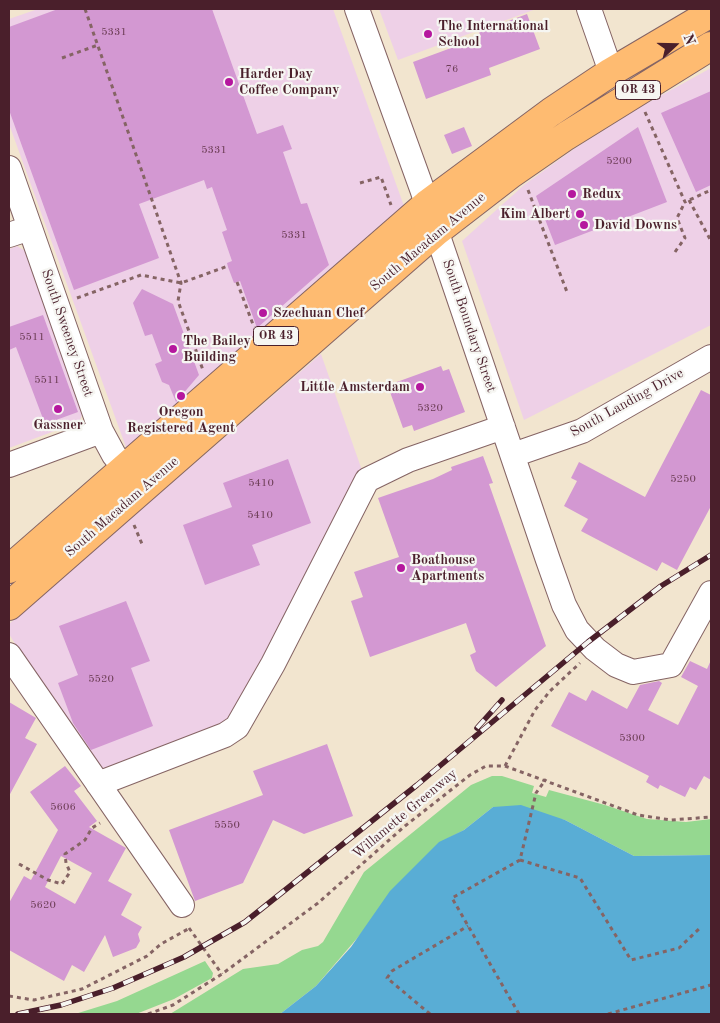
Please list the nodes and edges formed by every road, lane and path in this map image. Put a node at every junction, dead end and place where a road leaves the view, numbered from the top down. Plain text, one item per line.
1 (85, 9) edge
2 (357, 9) edge
3 (588, 9) edge
4 (711, 13) edge
5 (98, 45) junction
6 (711, 46) edge
7 (62, 58) dead end
8 (611, 72) junction
9 (648, 118) dead end
10 (9, 168) edge
11 (360, 183) dead end
12 (526, 184) dead end
13 (711, 190) edge
14 (687, 201) junction
15 (398, 203) dead end
16 (427, 204) junction
17 (19, 231) edge
18 (436, 232) junction
19 (711, 241) edge
20 (675, 252) dead end
21 (228, 266) dead end
22 (237, 282) dead end
23 (181, 283) junction
24 (567, 292) dead end
25 (70, 300) dead end
26 (262, 348) junction
27 (711, 357) edge
28 (211, 392) junction
29 (503, 427) junction
30 (102, 431) junction
31 (513, 455) junction
32 (9, 465) edge
33 (124, 466) junction
34 (143, 489) junction
35 (9, 569) edge
36 (711, 593) edge
37 (9, 606) edge
38 (595, 649) junction
39 (11, 663) edge
40 (505, 766) junction
41 (546, 779) junction
42 (98, 784) junction
43 (711, 816) edge
44 (103, 820) dead end
45 (520, 860) junction
46 (19, 864) dead end
47 (182, 904) dead end
48 (468, 926) junction
49 (700, 928) dead end
50 (188, 929) dead end
51 (197, 941) dead end
52 (222, 974) junction
53 (711, 985) edge
54 (9, 996) edge
55 (148, 1014) edge
56 (430, 1014) edge
57 (519, 1014) edge
58 (608, 1014) edge

1 - 5 path
2 - 16 street, South Boundary Street
3 - 8 street
4 - 8 main road, South Macadam Avenue / OR 43
5 - 7 path
5 - 23 path
6 - 18 main road, South Macadam Avenue / OR 43
8 - 16 main road, South Macadam Avenue / OR 43
9 - 14 path
10 - 17 street, South Sweeney Street
11 - 15 path
12 - 24 path
13 - 14 path
14 - 19 path
14 - 20 path
16 - 18 street, South Boundary Street
16 - 26 main road, South Macadam Avenue / OR 43
17 - 30 street, South Sweeney Street
18 - 29 street, South Boundary Street
18 - 34 main road, South Macadam Avenue / OR 43
21 - 23 path
22 - 26 path
23 - 25 path
23 - 28 path
26 - 28 main road, South Macadam Avenue / OR 43
27 - 31 street, South Landing Drive
28 - 33 main road, South Macadam Avenue / OR 43
29 - 31 street, South Boundary Street
29 - 42 street
30 - 32 street
30 - 33 street, South Sweeney Street
31 - 38 street, South Boundary Street
33 - 34 street, South Sweeney Street
33 - 35 main road, South Macadam Avenue / OR 43
34 - 37 main road, South Macadam Avenue / OR 43
36 - 38 street, South Boundary Street
38 - 40 path
39 - 42 street
40 - 41 path, Willamette Greenway
40 - 52 path, Willamette Greenway
41 - 43 path, Willamette Greenway
41 - 45 path
42 - 47 street
44 - 46 path
45 - 48 path
45 - 49 path
48 - 56 path
48 - 57 path
50 - 54 path
51 - 52 path
52 - 55 path, Willamette Greenway
53 - 58 path

